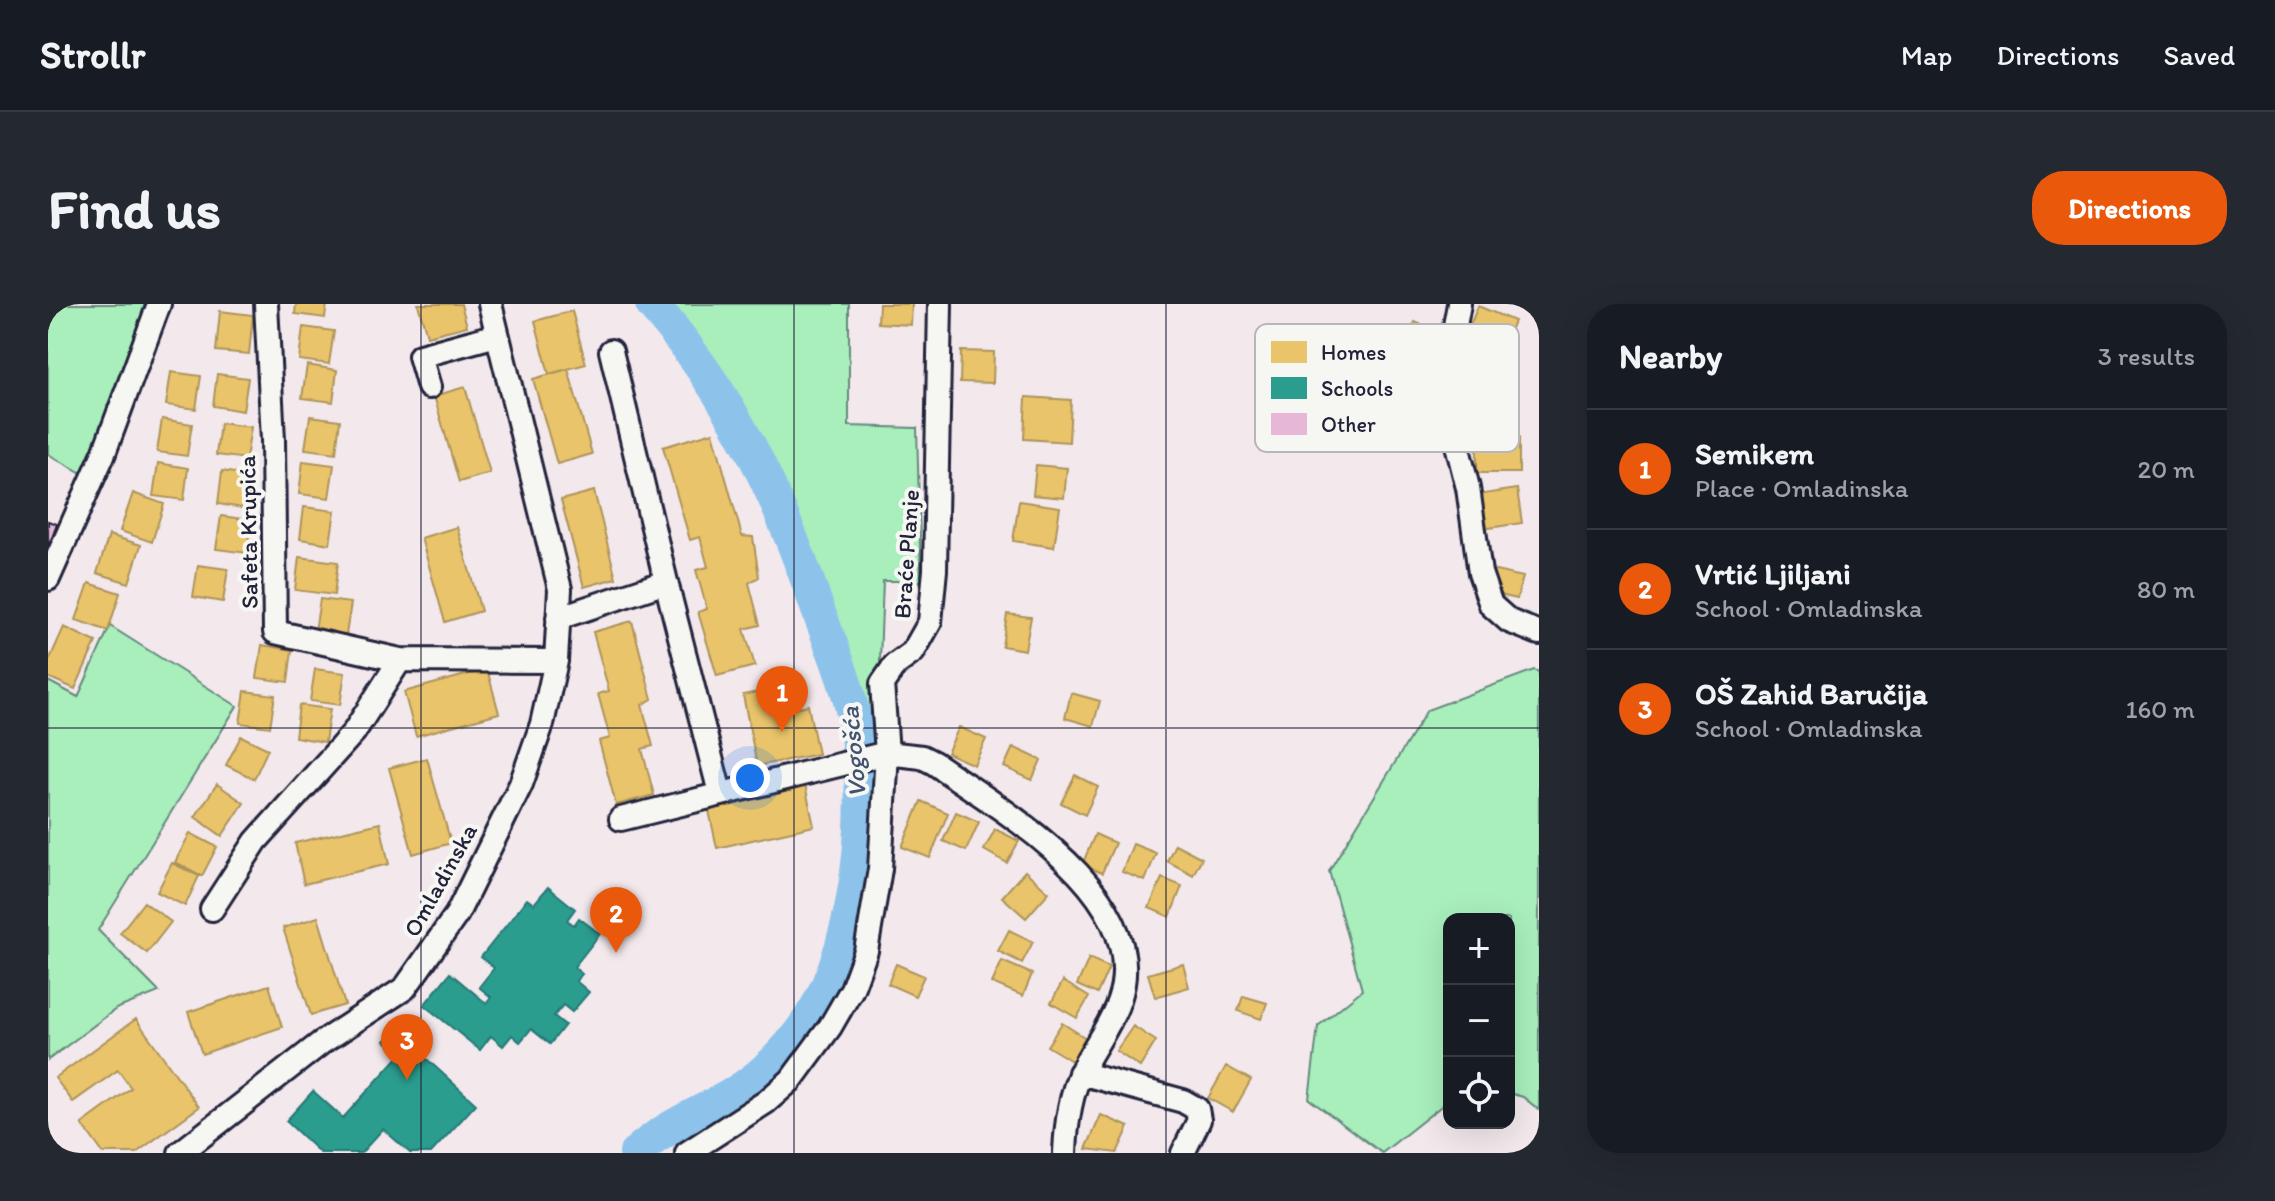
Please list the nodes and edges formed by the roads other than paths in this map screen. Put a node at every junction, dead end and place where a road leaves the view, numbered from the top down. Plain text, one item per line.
1 (159, 304) edge
2 (266, 304) edge
3 (490, 304) edge
4 (940, 304) edge
5 (1459, 304) edge
6 (1455, 324) edge
7 (497, 335) junction
8 (611, 351) dead end
9 (429, 387) dead end
10 (1459, 452) edge
11 (48, 579) edge
12 (666, 582) junction
13 (558, 618) junction
14 (1539, 633) edge
15 (400, 660) junction
16 (556, 661) junction
17 (879, 755) junction
18 (720, 793) junction
19 (621, 819) dead end
20 (212, 909) dead end
21 (1080, 1073) junction
22 (180, 1153) edge
23 (687, 1153) edge
24 (1065, 1153) edge
25 (1183, 1153) edge

1 - 11 street
2 - 15 street, Safeta Krupića
3 - 7 street, Omladinska
4 - 17 street, Braće Planje
5 - 6 street
7 - 9 street
7 - 13 street, Omladinska
8 - 12 street
10 - 14 street
12 - 13 street
12 - 18 street
13 - 16 street, Omladinska
15 - 16 street, Safeta Krupića
15 - 20 street
16 - 22 street, Omladinska
17 - 18 street
17 - 21 street
17 - 23 street, Braće Planje
18 - 19 street
21 - 24 street
21 - 25 street

